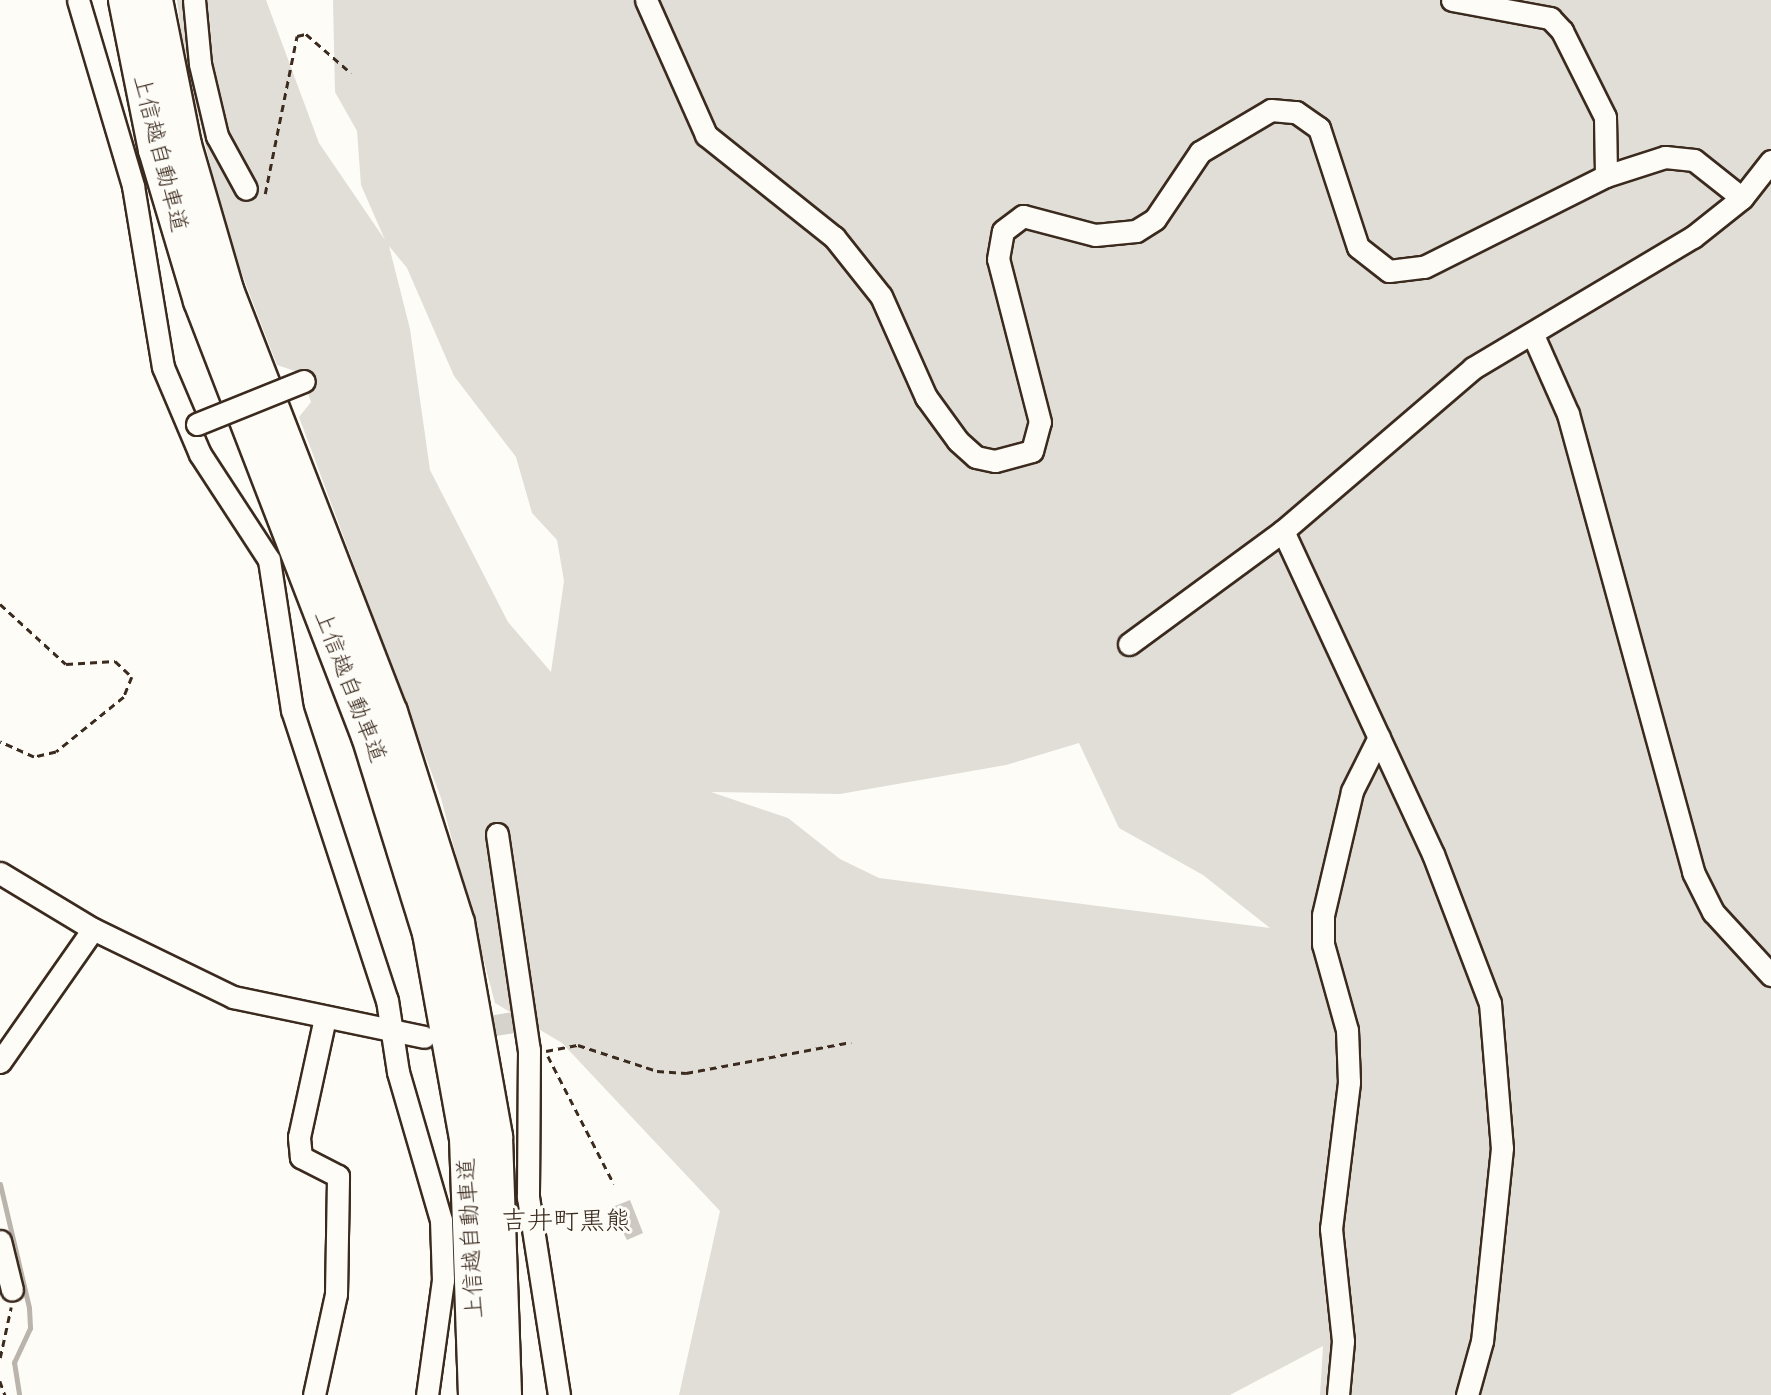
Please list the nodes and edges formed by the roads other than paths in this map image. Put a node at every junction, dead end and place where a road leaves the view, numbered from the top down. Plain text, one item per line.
1 (78, 0) edge
2 (125, 0) edge
3 (156, 0) edge
4 (194, 0) edge
5 (646, 0) edge
6 (1452, 0) edge
7 (1771, 161) edge
8 (1606, 176) junction
9 (246, 188) road end
10 (1742, 198) junction
11 (1533, 335) junction
12 (304, 382) dead end
13 (192, 426) junction
14 (1283, 531) junction
15 (1129, 644) dead end
16 (1379, 737) junction
17 (497, 834) dead end
18 (0, 873) edge
19 (93, 929) junction
20 (1771, 975) edge
21 (325, 1018) junction
22 (388, 1027) junction
23 (424, 1037) dead end
24 (0, 1062) edge
25 (0, 1241) edge
26 (12, 1290) road end
27 (314, 1395) edge
28 (427, 1395) edge
29 (475, 1395) edge
30 (505, 1395) edge
31 (559, 1395) edge
32 (1339, 1395) edge
33 (1467, 1395) edge

1 - 13 street
2 - 29 highway, 上信越自動車道
3 - 30 highway, 上信越自動車道
4 - 9 street
5 - 8 street
6 - 8 street
7 - 10 street
8 - 10 street
10 - 11 street
11 - 14 street
11 - 20 street
12 - 13 street, bridge
13 - 22 street
14 - 15 street
14 - 16 street
16 - 32 street
16 - 33 street
17 - 31 street
18 - 19 street
19 - 21 street
19 - 24 street
21 - 22 street
21 - 27 street
22 - 23 street
22 - 28 street
25 - 26 street

